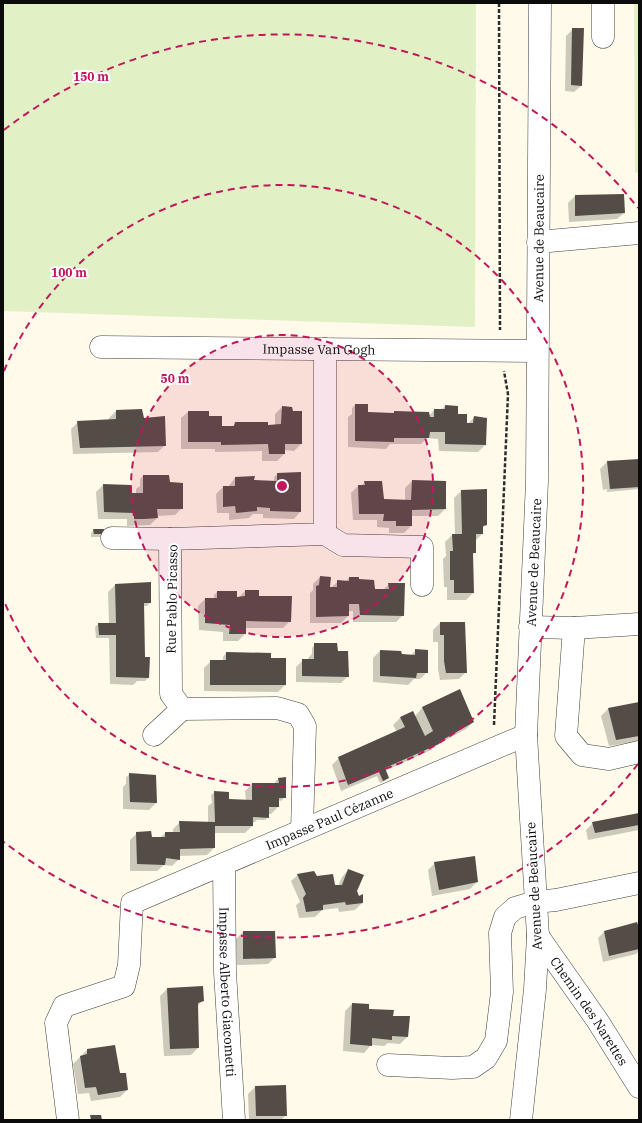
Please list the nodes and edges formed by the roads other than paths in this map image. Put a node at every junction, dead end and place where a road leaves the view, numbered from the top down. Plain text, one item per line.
1 (540, 3) edge
2 (603, 3) edge
3 (603, 37) dead end
4 (639, 233) edge
5 (538, 242) junction
6 (101, 347) dead end
7 (325, 349) junction
8 (537, 351) junction
9 (325, 534) junction
10 (112, 538) dead end
11 (170, 539) junction
12 (422, 585) dead end
13 (639, 624) edge
14 (530, 627) junction
15 (574, 628) junction
16 (182, 709) junction
17 (154, 735) dead end
18 (526, 735) junction
19 (639, 752) edge
20 (302, 830) junction
21 (224, 864) junction
22 (639, 870) edge
23 (639, 883) edge
24 (535, 896) junction
25 (538, 936) junction
26 (388, 1065) dead end
27 (639, 1087) edge
28 (68, 1120) edge
29 (234, 1120) edge
30 (521, 1120) edge

1 - 5 street, Avenue de Beaucaire
2 - 3 street
4 - 5 street
5 - 8 street, Avenue de Beaucaire
6 - 7 street, Impasse Van Gogh
7 - 8 street, Impasse Van Gogh
7 - 9 street
8 - 14 street, Avenue de Beaucaire
9 - 11 street, Rue Pablo Picasso
9 - 12 street
10 - 11 street
11 - 16 street, Rue Pablo Picasso
13 - 15 street
14 - 15 street
14 - 18 street, Avenue de Beaucaire
15 - 19 street
16 - 17 street
16 - 20 street
18 - 20 street, Impasse Paul Cézanne
18 - 24 street, Avenue de Beaucaire
20 - 21 street, Impasse Paul Cézanne
21 - 28 street, Impasse Paul Cézanne
21 - 29 street, Impasse Alberto Giacometti
22 - 24 street
23 - 24 street
24 - 25 street, Avenue de Beaucaire
24 - 26 street
25 - 27 street, Chemin des Narettes
25 - 30 street, Avenue de Beaucaire

